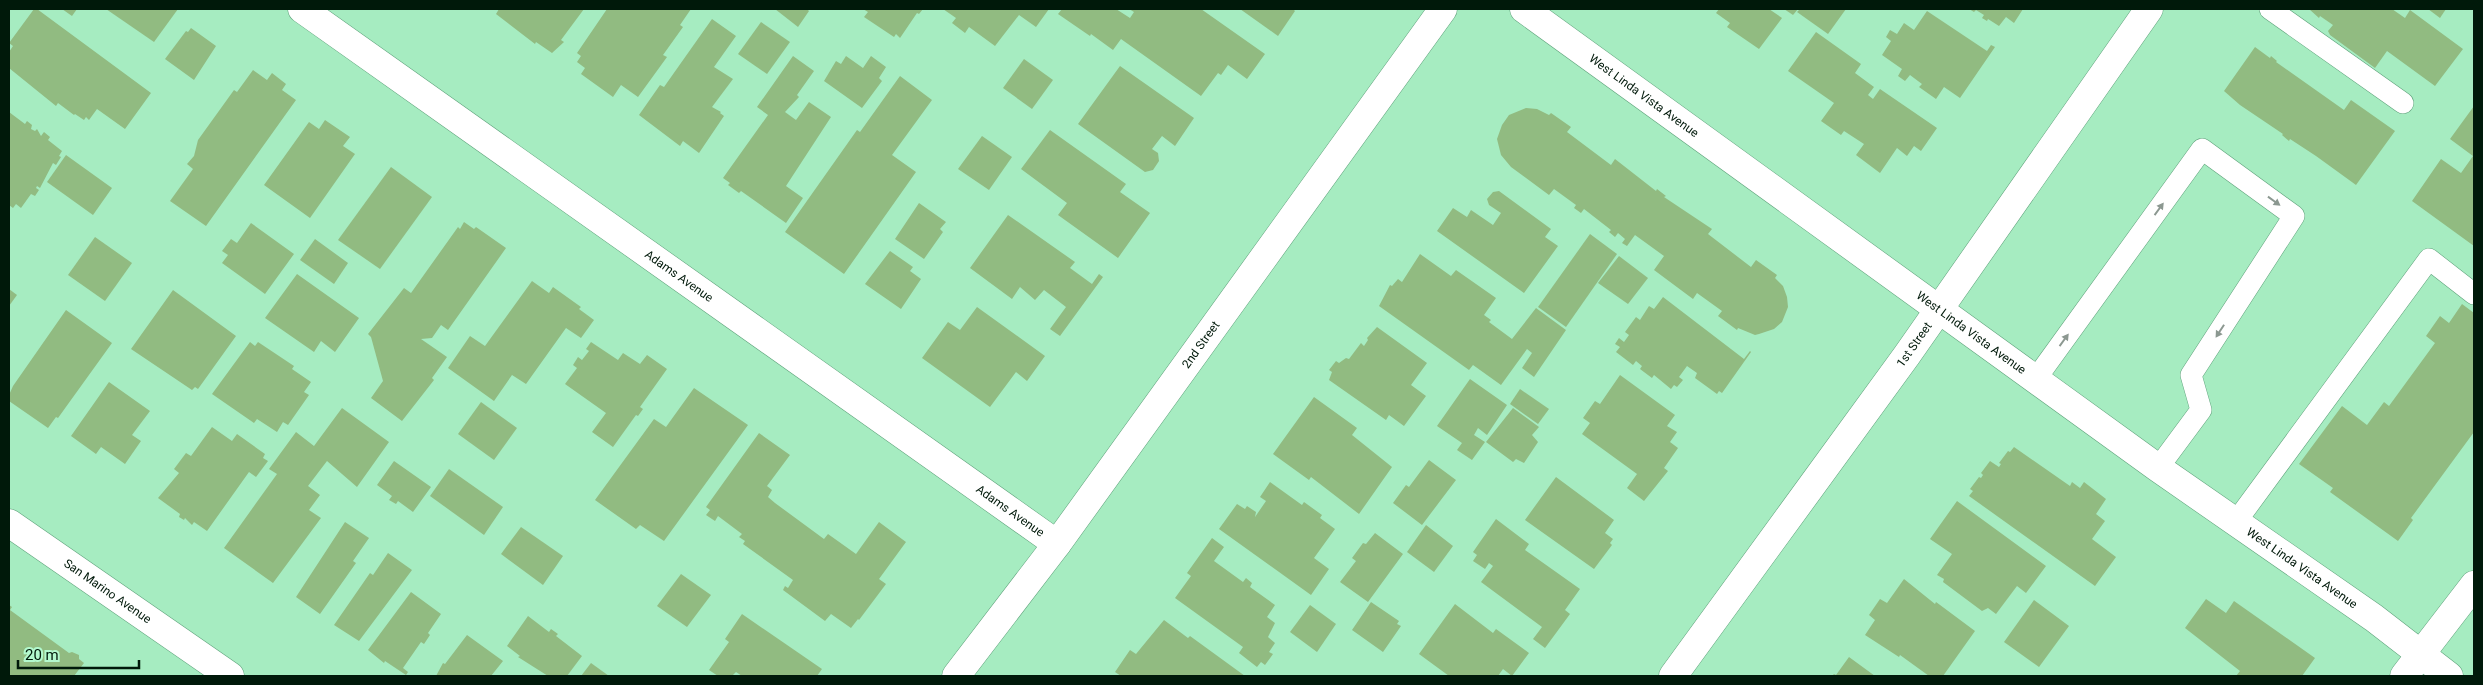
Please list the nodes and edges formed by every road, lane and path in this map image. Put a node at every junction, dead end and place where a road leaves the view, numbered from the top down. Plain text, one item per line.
1 (302, 9) edge
2 (1443, 9) edge
3 (1524, 9) edge
4 (2149, 9) edge
5 (2270, 9) edge
6 (2403, 103) dead end
7 (2474, 294) edge
8 (1938, 310) junction
9 (2035, 380) junction
10 (2158, 468) junction
11 (9, 523) edge
12 (2235, 523) junction
13 (1057, 544) junction
14 (2474, 584) edge
15 (2420, 654) junction
16 (230, 676) edge
17 (956, 676) edge
18 (1673, 676) edge
19 (2404, 676) edge
20 (2449, 676) edge

1 - 13 street, Adams Avenue
2 - 13 street, 2nd Street
3 - 8 street, West Linda Vista Avenue
4 - 8 street, 1st Street
5 - 6 lane
7 - 12 lane
8 - 9 street, West Linda Vista Avenue
8 - 18 street, 1st Street
9 - 10 street, West Linda Vista Avenue
9 -> 10 lane
10 - 12 street, West Linda Vista Avenue
11 - 16 street, San Marino Avenue
12 - 15 street, West Linda Vista Avenue
13 - 17 street, 2nd Street
14 - 15 street
15 - 19 street
15 - 20 street, West Linda Vista Avenue

